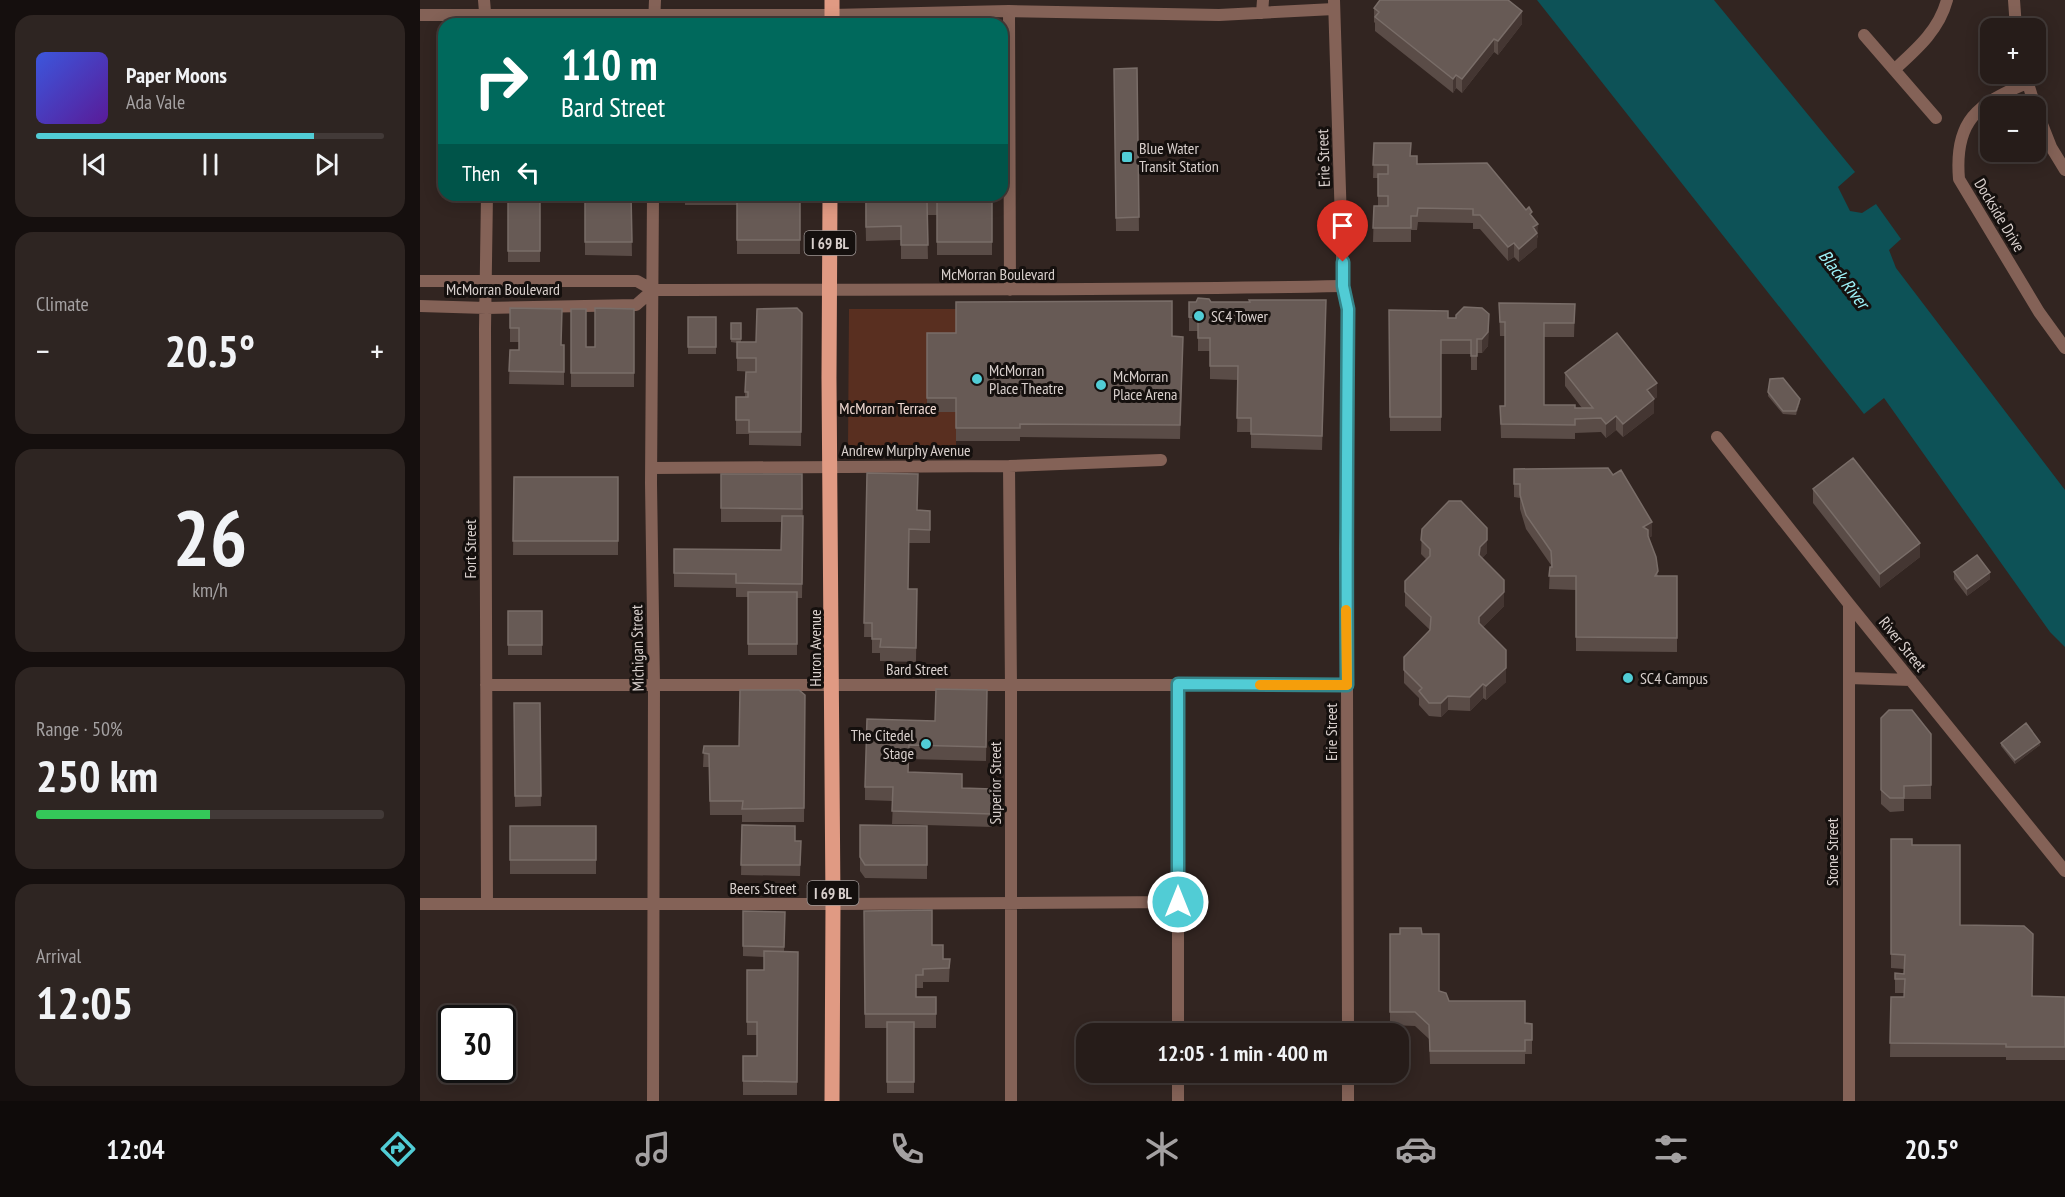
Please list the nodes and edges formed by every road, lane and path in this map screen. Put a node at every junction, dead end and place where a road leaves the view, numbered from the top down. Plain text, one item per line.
1 (484, 0) edge
2 (655, 0) edge
3 (1263, 0) edge
4 (1947, 0) edge
5 (2014, 0) edge
6 (1334, 4) edge
7 (1009, 11) junction
8 (832, 13) edge
9 (1262, 13) junction
10 (420, 15) edge
11 (470, 18) edge
12 (486, 18) edge
13 (654, 18) edge
14 (684, 18) edge
15 (2015, 18) edge
16 (1864, 35) dead end
17 (1895, 69) junction
18 (2017, 84) edge
19 (1936, 118) dead end
20 (2046, 135) edge
21 (2065, 170) edge
22 (487, 201) edge
23 (653, 201) edge
24 (830, 201) edge
25 (487, 280) junction
26 (420, 281) edge
27 (1343, 286) junction
28 (653, 290) junction
29 (1010, 290) junction
30 (830, 291) junction
31 (420, 306) edge
32 (486, 308) junction
33 (2065, 348) edge
34 (1718, 437) dead end
35 (1161, 460) dead end
36 (831, 466) junction
37 (1009, 466) junction
38 (651, 468) junction
39 (1849, 604) junction
40 (1849, 678) junction
41 (1911, 680) junction
42 (1178, 684) junction
43 (486, 685) junction
44 (654, 685) junction
45 (1347, 685) junction
46 (833, 686) junction
47 (1011, 686) junction
48 (2065, 871) edge
49 (1178, 902) junction
50 (1011, 903) junction
51 (420, 904) edge
52 (487, 904) junction
53 (654, 904) junction
54 (833, 904) junction
55 (1178, 1023) edge
56 (1348, 1023) edge
57 (1178, 1083) edge
58 (1348, 1083) edge
59 (653, 1101) edge
60 (832, 1101) edge
61 (1011, 1101) edge
62 (1178, 1101) edge
63 (1348, 1101) edge
64 (1849, 1101) edge

1 - 12 street
2 - 13 street
3 - 9 street
4 - 17 street
5 - 15 street
6 - 9 street
6 - 27 street, Erie Street
7 - 8 street
7 - 9 street
7 - 29 street
8 - 14 street
10 - 11 street
16 - 17 street
17 - 19 street
18 - 33 street, Dockside Drive
20 - 21 street
22 - 25 street, Fort Street
23 - 28 street, Michigan Street
24 - 30 main road, Huron Avenue / I 69 BL
25 - 26 street, McMorran Boulevard
25 - 28 street, McMorran Boulevard
25 - 32 street, Fort Street
27 - 29 street, McMorran Boulevard
27 - 45 street, Erie Street
28 - 30 street, McMorran Boulevard
28 - 32 street, McMorran Boulevard
28 - 38 street, Michigan Street
29 - 30 street, McMorran Boulevard
30 - 36 main road, Huron Avenue / I 69 BL
31 - 32 street, McMorran Boulevard
32 - 43 street, Fort Street
34 - 39 street, River Street
35 - 37 street, Andrew Murphy Avenue
36 - 37 street, Andrew Murphy Avenue
36 - 38 street, Andrew Murphy Avenue
36 - 46 main road, Huron Avenue / I 69 BL
37 - 47 street, Superior Street
38 - 44 street, Michigan Street
39 - 40 street, Stone Street
39 - 41 street, River Street
40 - 41 street
40 - 64 street, Stone Street
41 - 48 street, River Street
42 - 45 street, Bard Street
42 - 47 street, Bard Street
42 - 49 street
43 - 44 street, Bard Street
43 - 52 street, Fort Street
44 - 46 street, Bard Street
44 - 53 street, Michigan Street
45 - 56 street, Erie Street
46 - 47 street, Bard Street
46 - 54 main road, Huron Avenue / I 69 BL
47 - 50 street, Superior Street
49 - 50 street, Beers Street
49 - 55 street
50 - 54 street, Beers Street
50 - 61 street, Superior Street
51 - 52 street, Beers Street
52 - 53 street, Beers Street
53 - 54 street, Beers Street
53 - 59 street, Michigan Street
54 - 60 main road, Huron Avenue / I 69 BL
57 - 62 street
58 - 63 street

